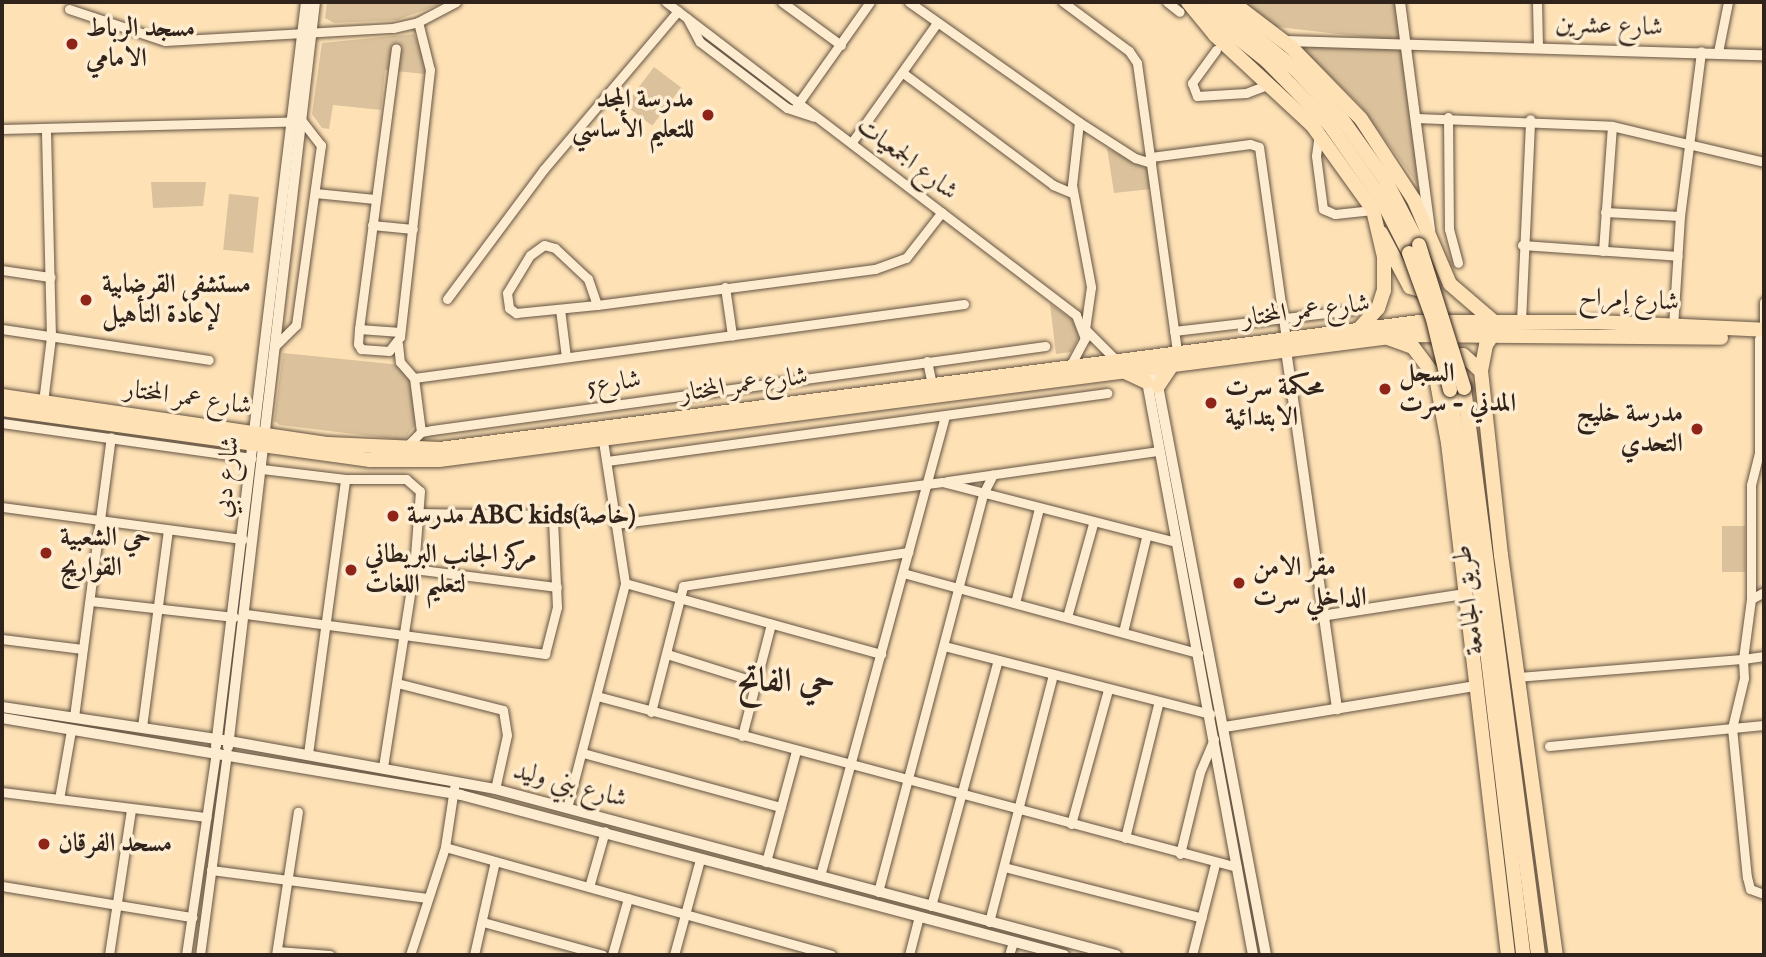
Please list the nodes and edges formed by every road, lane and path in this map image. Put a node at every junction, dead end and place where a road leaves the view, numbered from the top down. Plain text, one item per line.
1 (306, 2) edge
2 (315, 2) edge
3 (456, 2) edge
4 (666, 2) edge
5 (782, 2) edge
6 (870, 2) edge
7 (909, 2) edge
8 (1063, 2) edge
9 (1167, 2) edge
10 (1213, 2) edge
11 (1232, 2) edge
12 (1400, 2) edge
13 (1537, 2) edge
14 (1728, 2) edge
15 (1187, 5) edge
16 (69, 9) dead end
17 (678, 11) junction
18 (687, 18) junction
19 (418, 22) junction
20 (937, 23) junction
21 (308, 32) junction
22 (1283, 41) junction
23 (1406, 42) junction
24 (841, 45) junction
25 (1538, 46) junction
26 (396, 48) dead end
27 (1216, 50) dead end
28 (1701, 51) junction
29 (1718, 52) junction
30 (1764, 55) edge
31 (902, 72) junction
32 (1271, 83) junction
33 (797, 105) junction
34 (815, 117) junction
35 (1448, 117) junction
36 (1416, 118) junction
37 (1530, 119) junction
38 (297, 121) junction
39 (1079, 122) junction
40 (1612, 126) junction
41 (47, 128) junction
42 (2, 129) edge
43 (1319, 133) junction
44 (852, 142) junction
45 (1689, 144) junction
46 (1151, 160) junction
47 (1764, 162) edge
48 (315, 193) junction
49 (1072, 193) junction
50 (375, 199) junction
51 (1373, 210) junction
52 (942, 212) junction
53 (1605, 212) junction
54 (1681, 216) junction
55 (372, 225) junction
56 (413, 229) junction
57 (1380, 232) junction
58 (1429, 234) junction
59 (1522, 245) junction
60 (1414, 249) junction
61 (1603, 251) junction
62 (1678, 256) junction
63 (1458, 264) dead end
64 (2, 270) edge
65 (50, 277) junction
66 (1448, 279) junction
67 (726, 287) junction
68 (447, 299) dead end
69 (1764, 302) edge
70 (964, 304) dead end
71 (597, 305) junction
72 (560, 309) junction
73 (1352, 310) dead end
74 (1283, 317) junction
75 (1521, 321) junction
76 (1493, 327) junction
77 (1673, 327) junction
78 (2, 329) edge
79 (359, 329) junction
80 (1085, 329) junction
81 (1359, 329) junction
82 (1174, 331) junction
83 (400, 332) junction
84 (1763, 334) edge
85 (732, 335) junction
86 (51, 337) junction
87 (1385, 337) junction
88 (398, 344) junction
89 (1286, 344) junction
90 (1045, 346) dead end
91 (274, 347) junction
92 (566, 358) junction
93 (1175, 358) junction
94 (209, 360) dead end
95 (928, 361) junction
96 (1119, 365) junction
97 (1070, 366) junction
98 (1481, 371) junction
99 (1150, 373) junction
100 (1436, 377) junction
101 (414, 378) junction
102 (932, 384) junction
103 (1457, 389) junction
104 (1107, 393) dead end
105 (2, 396) edge
106 (43, 402) junction
107 (2, 409) edge
108 (945, 417) junction
109 (2, 423) edge
110 (421, 432) junction
111 (111, 437) junction
112 (603, 441) junction
113 (257, 443) junction
114 (404, 449) junction
115 (1158, 451) junction
116 (607, 461) junction
117 (262, 469) junction
118 (993, 474) junction
119 (345, 479) junction
120 (942, 482) junction
121 (925, 484) junction
122 (983, 494) junction
123 (2, 507) edge
124 (1039, 508) junction
125 (421, 513) junction
126 (102, 523) junction
127 (615, 524) junction
128 (1093, 524) junction
129 (168, 530) junction
130 (1146, 538) junction
131 (243, 539) junction
132 (1175, 542) junction
133 (908, 552) junction
134 (414, 569) junction
135 (903, 573) junction
136 (625, 583) junction
137 (557, 587) junction
138 (958, 587) junction
139 (1189, 590) junction
140 (1764, 592) edge
141 (1465, 594) junction
142 (1507, 595) junction
143 (681, 599) junction
144 (1751, 599) junction
145 (91, 601) junction
146 (1015, 603) junction
147 (157, 607) junction
148 (246, 614) junction
149 (1321, 616) junction
150 (233, 617) junction
151 (1067, 617) junction
152 (328, 624) junction
153 (771, 624) junction
154 (1123, 632) junction
155 (402, 634) junction
156 (2, 639) edge
157 (944, 646) junction
158 (82, 649) junction
159 (1198, 653) junction
160 (667, 654) junction
161 (881, 654) junction
162 (1764, 656) edge
163 (1742, 659) junction
164 (998, 660) junction
165 (1502, 673) junction
166 (1053, 674) junction
167 (1517, 677) junction
168 (756, 682) junction
169 (397, 683) junction
170 (1476, 686) junction
171 (1108, 690) junction
172 (597, 696) junction
173 (1159, 701) junction
174 (2, 707) edge
175 (1337, 709) junction
176 (651, 712) junction
177 (1210, 713) junction
178 (74, 717) junction
179 (2, 718) edge
180 (1764, 726) edge
181 (142, 727) junction
182 (1225, 727) junction
183 (1732, 728) junction
184 (71, 730) junction
185 (742, 736) junction
186 (1215, 738) junction
187 (223, 740) junction
188 (1549, 746) dead end
189 (796, 751) junction
190 (221, 752) junction
191 (583, 753) junction
192 (308, 754) junction
193 (850, 766) junction
194 (383, 767) junction
195 (456, 781) junction
196 (906, 781) junction
197 (495, 789) junction
198 (2, 792) edge
199 (453, 794) junction
200 (961, 795) junction
201 (59, 799) junction
202 (1239, 801) junction
203 (1227, 803) junction
204 (781, 807) junction
205 (567, 808) junction
206 (131, 809) junction
207 (1017, 809) junction
208 (298, 812) dead end
209 (206, 817) junction
210 (1071, 824) junction
211 (605, 831) junction
212 (1125, 838) junction
213 (445, 847) junction
214 (1180, 854) junction
215 (700, 859) junction
216 (495, 861) junction
217 (766, 862) junction
218 (1215, 864) junction
219 (1004, 867) junction
220 (1237, 867) junction
221 (211, 870) junction
222 (820, 876) junction
223 (287, 880) junction
224 (2, 886) edge
225 (589, 887) junction
226 (878, 892) junction
227 (1764, 894) edge
228 (427, 898) junction
229 (628, 898) junction
230 (931, 906) junction
231 (116, 907) junction
232 (685, 914) junction
233 (919, 916) junction
234 (192, 917) junction
235 (1202, 918) junction
236 (483, 922) junction
237 (989, 922) junction
238 (1013, 942) junction
239 (277, 953) edge
240 (109, 955) edge
241 (186, 955) edge
242 (200, 955) edge
243 (330, 955) edge
244 (410, 955) edge
245 (474, 955) edge
246 (603, 955) edge
247 (612, 955) edge
248 (674, 955) edge
249 (831, 955) edge
250 (909, 955) edge
251 (1009, 955) edge
252 (1064, 955) edge
253 (1116, 955) edge
254 (1192, 955) edge
255 (1253, 955) edge
256 (1266, 955) edge
257 (1508, 955) edge
258 (1523, 955) edge
259 (1538, 955) edge
260 (1556, 955) edge

1 - 21 street, شارع دبي
2 - 21 street, شارع دبي
3 - 19 street
4 - 17 street, شارع الجمعيات
5 - 24 street
6 - 24 street
7 - 20 street
8 - 46 street
9 - 15 street
10 - 60 main road
11 - 22 main road
12 - 23 street
13 - 25 street
14 - 29 street
15 - 32 main road
15 - 60 main road
16 - 21 street
17 - 18 street, شارع الجمعيات
17 - 68 street
18 - 33 street, شارع الجمعيات
18 - 34 street
19 - 21 street
19 - 56 street
20 - 31 street
20 - 39 street
21 - 38 street, شارع دبي
22 - 23 street, شارع عشرين
22 - 58 main road
23 - 25 street, شارع عشرين
23 - 36 street
24 - 33 street
25 - 28 street, شارع عشرين
26 - 50 street
27 - 32 street
28 - 29 street, شارع عشرين
28 - 45 street
29 - 30 street, شارع عشرين
31 - 44 street
31 - 49 street
32 - 43 main road
33 - 34 street, شارع الجمعيات
34 - 44 street, شارع الجمعيات
35 - 36 street
35 - 37 street
35 - 63 street
36 - 58 street
37 - 40 street
37 - 59 street
38 - 41 street
38 - 48 street
38 - 91 street, شارع دبي
38 - 113 street, شارع دبي
39 - 46 street
39 - 49 street
40 - 45 street
40 - 53 street
41 - 42 street
41 - 65 street
43 - 51 main road
43 - 51 street
44 - 52 street, شارع الجمعيات
45 - 47 street
45 - 54 street
46 - 74 street
46 - 82 street
48 - 50 street
48 - 91 street
49 - 80 street
50 - 55 street
51 - 57 main road
52 - 67 street
52 - 80 street, شارع الجمعيات
53 - 54 street
53 - 61 street
54 - 62 street
55 - 56 street
55 - 79 street
56 - 83 street
57 - 66 main road
57 - 81 main road
58 - 66 main road
59 - 61 street
59 - 75 street
60 - 103 main road, bridge
61 - 62 street
62 - 77 street
64 - 65 street
65 - 86 street
66 - 76 main road
67 - 71 street
67 - 85 street
69 - 84 street
70 - 85 street
71 - 72 street
71 - 72 street
72 - 92 street
73 - 74 street
74 - 82 street
74 - 89 street
75 - 76 main road, شارع إمراح
75 - 77 main road, شارع إمراح
76 - 81 main road, شارع عمر المختار
76 - 84 main road, شارع إمراح
76 - 87 main road, شارع عمر المختار
76 - 98 main road
77 - 84 main road, شارع إمراح
78 - 86 street
79 - 83 street
79 - 88 street
80 - 96 street, شارع الجمعيات
80 - 97 street
81 - 89 main road, شارع عمر المختار
82 - 93 street
83 - 88 street
84 - 144 street
85 - 92 street
86 - 94 street
86 - 106 street
87 - 89 main road, شارع عمر المختار
87 - 100 main road
88 - 101 street
89 - 93 main road, شارع عمر المختار
89 - 149 street
90 - 95 street, شارع5
91 - 113 street, شارع دبي
92 - 101 street
93 - 99 main road, شارع عمر المختار
93 - 99 main road
95 - 102 street
95 - 110 street, شارع5
96 - 97 main road, شارع عمر المختار
96 - 99 main road
96 - 99 main road, شارع عمر المختار
96 - 112 main road
97 - 102 main road, شارع عمر المختار
98 - 100 main road
98 - 142 main road
99 - 115 street
99 - 139 street
100 - 141 main road
101 - 110 street
102 - 114 main road, شارع عمر المختار
103 - 165 main road, طريق الجامعة
103 - 258 main road
104 - 108 street
105 - 106 main road, شارع عمر المختار
106 - 113 main road, شارع عمر المختار
107 - 113 main road
108 - 116 street
108 - 121 street
109 - 111 street
110 - 114 street
111 - 113 street
111 - 126 street
112 - 113 main road
112 - 116 street
113 - 114 main road, شارع عمر المختار
113 - 117 street, شارع دبي
113 - 131 street, شارع دبي
115 - 118 street
115 - 132 street
116 - 127 street
117 - 119 street
117 - 148 street, شارع دبي
118 - 120 street
118 - 122 street
119 - 125 street
119 - 152 street
120 - 121 street
120 - 122 street
121 - 127 street
121 - 133 street
122 - 124 street
122 - 138 street
123 - 126 street
124 - 128 street
124 - 146 street
125 - 134 street
125 - 137 street
126 - 129 street
126 - 145 street
127 - 136 street
128 - 130 street
128 - 151 street
129 - 131 street
129 - 147 street
130 - 132 street
130 - 154 street
131 - 150 street, شارع دبي
132 - 139 street
133 - 135 street
133 - 143 street
134 - 137 street
134 - 155 street
135 - 138 street
135 - 161 street
136 - 143 street
136 - 172 street
137 - 155 street
138 - 146 street
138 - 157 street
139 - 159 street
139 - 182 street
140 - 144 street
141 - 149 street
141 - 170 main road
142 - 165 main road
142 - 167 main road
143 - 153 street
143 - 160 street
144 - 163 street
145 - 147 street
145 - 158 street
146 - 151 street
147 - 150 street
147 - 181 street
148 - 152 street
148 - 187 street, شارع دبي
149 - 175 street
150 - 187 street, شارع دبي
151 - 154 street
152 - 155 street
152 - 192 street
153 - 161 street
153 - 168 street
154 - 159 street
155 - 169 street
156 - 158 street
157 - 164 street
157 - 196 street
158 - 178 street
159 - 177 street
160 - 168 street
160 - 176 street
161 - 193 street
162 - 163 street
163 - 167 street
163 - 183 street
164 - 166 street
164 - 200 street
165 - 259 main road, طريق الجامعة
166 - 171 street
166 - 207 street
167 - 260 main road
168 - 185 street
169 - 194 street
169 - 197 street
170 - 175 street
170 - 257 main road
171 - 173 street
171 - 210 street
172 - 176 street
172 - 191 street
173 - 177 street
173 - 212 street
174 - 178 street, شارع بني وليد
175 - 182 street
176 - 185 street
177 - 186 street
178 - 181 street, شارع بني وليد
179 - 184 street, شارع بني وليد
180 - 183 street
181 - 187 street, شارع بني وليد
182 - 202 street
183 - 188 street
183 - 227 street
184 - 190 street, شارع بني وليد
184 - 201 street
185 - 189 street
186 - 203 street
186 - 214 street
187 - 190 street, شارع دبي
187 - 192 street, شارع بني وليد
189 - 193 street
189 - 204 street
190 - 199 street, شارع بني وليد
190 - 209 street, شارع دبي
190 - 221 street, شارع دبي
191 - 204 street
191 - 205 street
192 - 194 street, شارع بني وليد
193 - 196 street
193 - 222 street
194 - 195 street, شارع بني وليد
195 - 197 street, شارع بني وليد
195 - 199 street
196 - 200 street
196 - 226 street
197 - 205 street, شارع بني وليد
198 - 201 street
199 - 211 street, شارع بني وليد
199 - 213 street
200 - 207 street
200 - 230 street
201 - 206 street
202 - 203 street
202 - 256 street
203 - 220 street
204 - 217 street
205 - 217 street, شارع بني وليد
206 - 209 street
206 - 231 street
207 - 210 street
207 - 219 street
208 - 223 street
209 - 234 street, شارع دبي
210 - 212 street
211 - 215 street, شارع بني وليد
211 - 225 street
212 - 214 street
213 - 216 street
213 - 228 street
214 - 218 street
215 - 232 street
215 - 233 street, شارع بني وليد
216 - 225 street
216 - 236 street
217 - 222 street, شارع بني وليد
218 - 220 street
218 - 235 street
219 - 235 street
219 - 237 street
220 - 255 street
221 - 223 street
221 - 242 street, شارع دبي
222 - 226 street, شارع بني وليد
223 - 228 street
223 - 239 street
224 - 231 street
225 - 229 street
226 - 230 street, شارع بني وليد
228 - 244 street
229 - 232 street
229 - 247 street
230 - 237 street, شارع بني وليد
231 - 234 street
231 - 240 street
232 - 248 street
232 - 249 street
233 - 238 street, شارع بني وليد
233 - 250 street
234 - 241 street, شارع دبي
235 - 254 street
236 - 245 street
236 - 246 street
237 - 253 street, شارع بني وليد
238 - 251 street
238 - 252 street, شارع بني وليد
239 - 243 street

